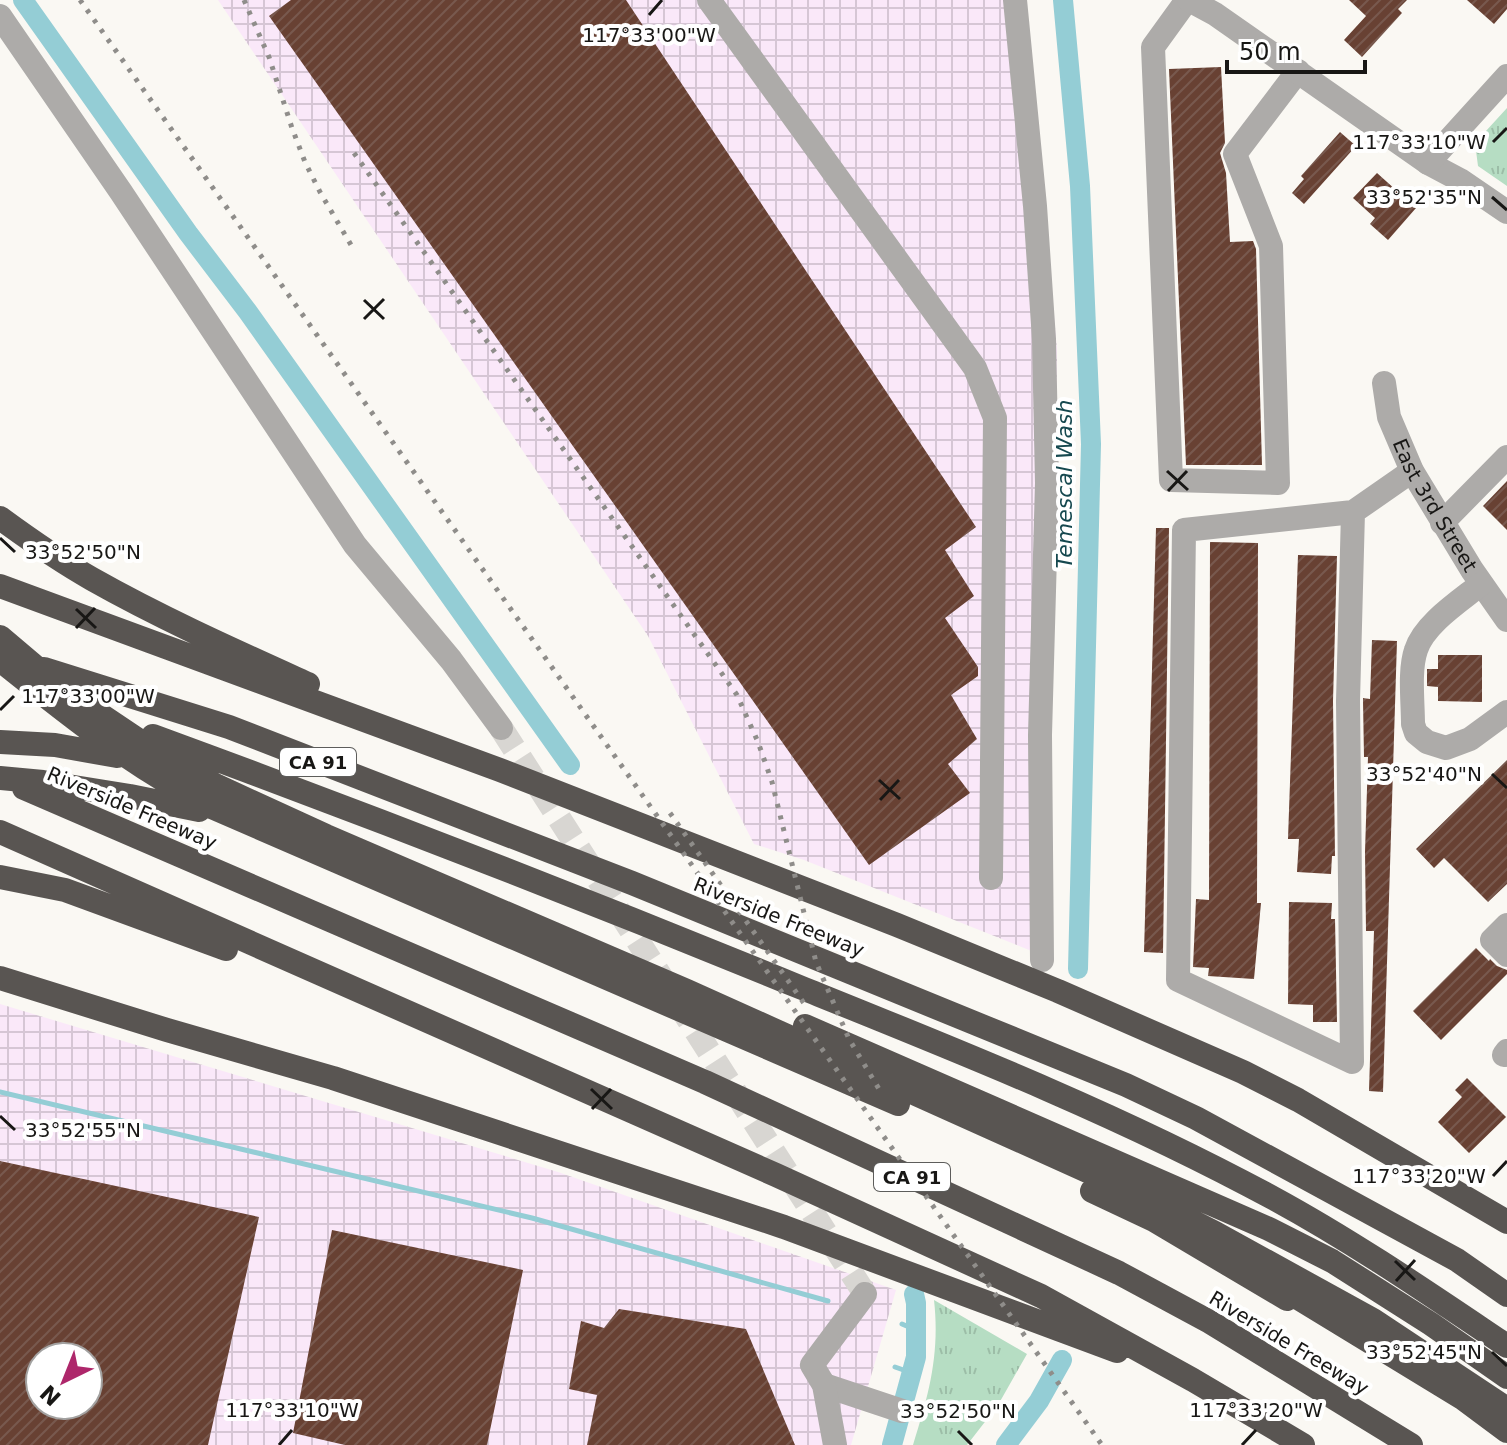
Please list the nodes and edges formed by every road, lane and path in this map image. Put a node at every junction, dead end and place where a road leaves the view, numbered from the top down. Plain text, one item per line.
1 (709, 0) edge
2 (1015, 0) edge
3 (1188, 0) edge
4 (0, 16) edge
5 (1298, 71) junction
6 (1507, 76) edge
7 (1428, 163) junction
8 (1507, 212) edge
9 (1384, 383) dead end
10 (1507, 457) edge
11 (1412, 471) junction
12 (1353, 512) junction
13 (0, 518) edge
14 (1442, 523) junction
15 (1481, 584) junction
16 (0, 586) edge
17 (1507, 620) edge
18 (0, 637) edge
19 (0, 658) edge
20 (0, 683) edge
21 (1507, 712) edge
22 (501, 728) tunnel mouth
23 (0, 742) edge
24 (500, 770) junction
25 (0, 778) edge
26 (0, 832) edge
27 (0, 877) edge
28 (991, 878) dead end
29 (1507, 925) edge
30 (1507, 955) edge
31 (1042, 960) dead end
32 (0, 978) edge
33 (530, 1068) junction
34 (1507, 1222) edge
35 (865, 1294) dead end
36 (1507, 1295) edge
37 (1507, 1346) edge
38 (1507, 1377) edge
39 (1193, 1380) junction
40 (824, 1385) junction
41 (1466, 1391) junction
42 (1507, 1409) edge
43 (902, 1411) dead end
44 (1507, 1431) edge
45 (1507, 1442) edge
46 (835, 1445) edge
47 (1303, 1445) edge
48 (1411, 1445) edge

1 - 28 street
2 - 31 street
3 - 5 street
3 - 5 street
4 - 22 street
5 - 7 street
6 - 7 street
7 - 8 street
9 - 11 street, East 3rd Street
10 - 14 street
11 - 12 street
11 - 14 street, East 3rd Street
12 - 12 street
13 - 24 highway
14 - 15 street, East 3rd Street
15 - 17 street, East 3rd Street
15 - 21 street
16 - 24 highway
18 - 41 highway
19 - 36 highway, Riverside Freeway / CA 91
19 - 41 highway
20 - 37 highway
23 - 38 highway
24 - 34 highway
25 - 45 highway
25 - 48 highway, Riverside Freeway / CA 91
26 - 33 highway
27 - 33 highway
29 - 30 street
32 - 39 highway
33 - 39 highway
35 - 40 street
39 - 47 highway
40 - 43 street
40 - 46 street
41 - 42 highway
41 - 44 highway

